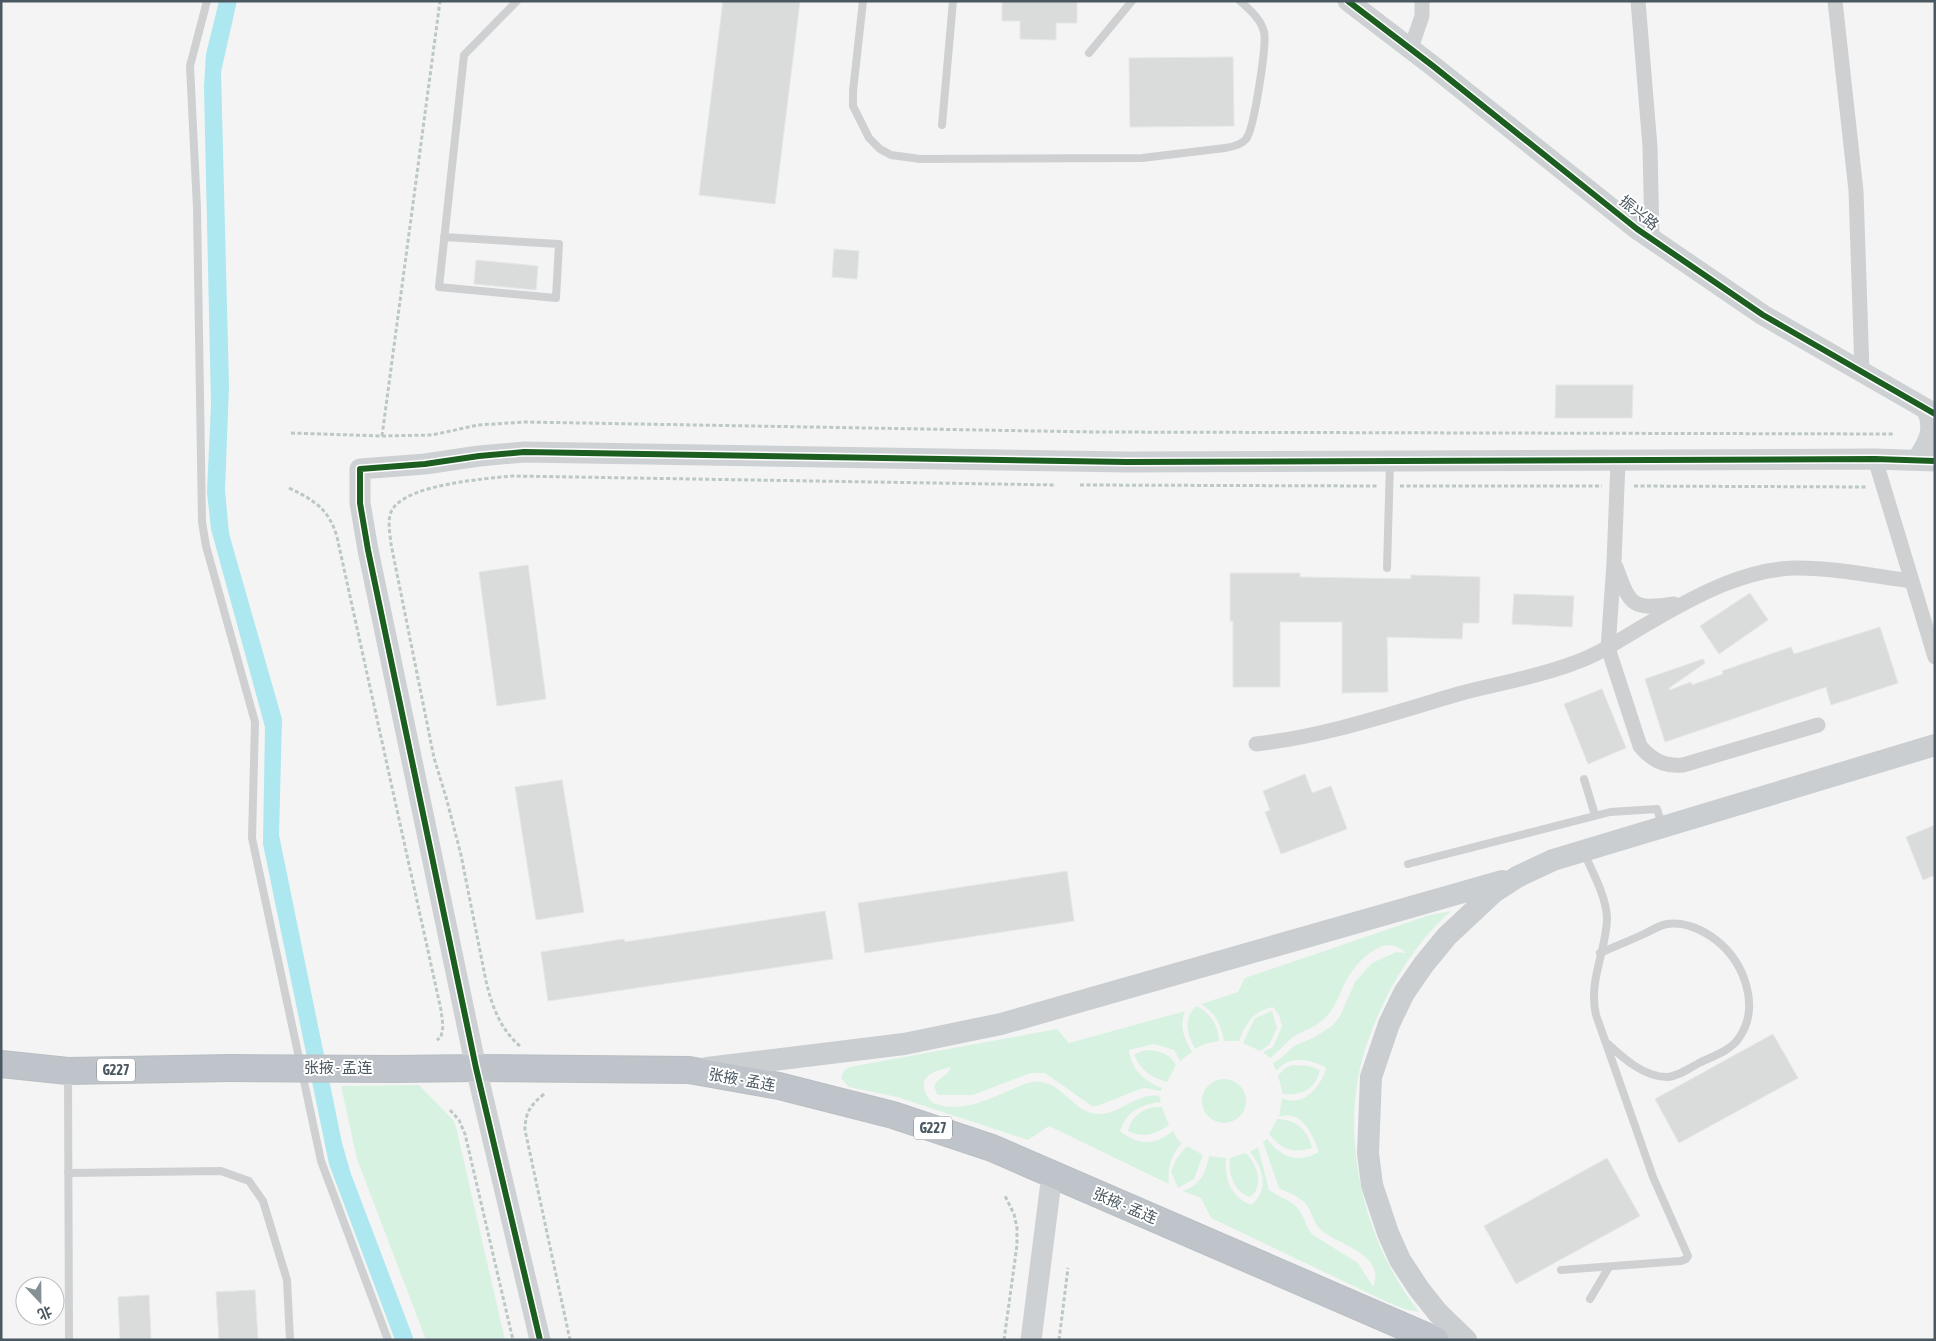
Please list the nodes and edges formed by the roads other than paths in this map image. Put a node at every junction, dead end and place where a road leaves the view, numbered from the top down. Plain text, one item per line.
1 (207, 1) edge
2 (517, 1) edge
3 (863, 1) edge
4 (953, 1) edge
5 (1132, 1) edge
6 (1240, 1) edge
7 (1348, 1) edge
8 (1422, 1) edge
9 (1638, 1) edge
10 (1836, 1) edge
11 (1411, 48) junction
12 (1089, 53) dead end
13 (942, 125) dead end
14 (444, 237) junction
15 (1652, 240) junction
16 (1862, 371) junction
17 (1931, 412) edge
18 (1875, 459) junction
19 (1926, 460) edge
20 (1618, 461) junction
21 (1390, 462) junction
22 (1614, 563) junction
23 (1387, 568) dead end
24 (1911, 581) junction
25 (1686, 603) junction
26 (1608, 648) junction
27 (1935, 657) edge
28 (1818, 725) dead end
29 (1256, 744) dead end
30 (1935, 745) edge
31 (1584, 779) dead end
32 (1596, 815) junction
33 (1663, 826) junction
34 (1584, 851) junction
35 (1408, 864) dead end
36 (1517, 877) junction
37 (1600, 953) junction
38 (1606, 1043) junction
39 (1, 1064) edge
40 (476, 1068) junction
41 (689, 1070) junction
42 (68, 1071) junction
43 (68, 1173) junction
44 (1052, 1174) junction
45 (1609, 1266) junction
46 (1561, 1270) dead end
47 (1590, 1299) dead end
48 (69, 1340) edge
49 (290, 1340) edge
50 (388, 1340) edge
51 (540, 1340) edge
52 (1031, 1340) edge
53 (1435, 1340) edge
54 (1466, 1340) edge

1 - 50 lane
2 - 14 lane
3 - 6 lane
4 - 13 lane
5 - 12 lane
7 - 11 street, 振兴路
8 - 11 street
9 - 15 street
10 - 16 street
11 - 15 street, 振兴路
14 - 14 lane
15 - 16 street, 振兴路
16 - 17 street, 振兴路
17 - 19 street
18 - 19 street
18 - 20 street
18 - 24 street
20 - 21 street
20 - 22 street
21 - 23 lane
21 - 40 street
22 - 25 street
22 - 26 street
24 - 25 street
24 - 27 street
25 - 26 street
26 - 28 street
26 - 29 street
30 - 33 main road
31 - 32 lane
32 - 33 lane
32 - 35 lane
33 - 34 main road
34 - 36 main road
34 - 37 lane
36 - 41 main road
36 - 54 main road
37 - 38 lane
37 - 38 lane
38 - 45 lane
39 - 42 highway, 张掖 - 孟连 / G227
40 - 41 highway, 张掖 - 孟连 / G227
40 - 42 highway, 张掖 - 孟连 / G227, bridge
40 - 51 street
41 - 44 highway, 张掖 - 孟连 / G227
42 - 43 lane
43 - 48 lane
43 - 49 lane
44 - 52 street
44 - 53 highway, 张掖 - 孟连 / G227
45 - 46 lane
45 - 47 lane

